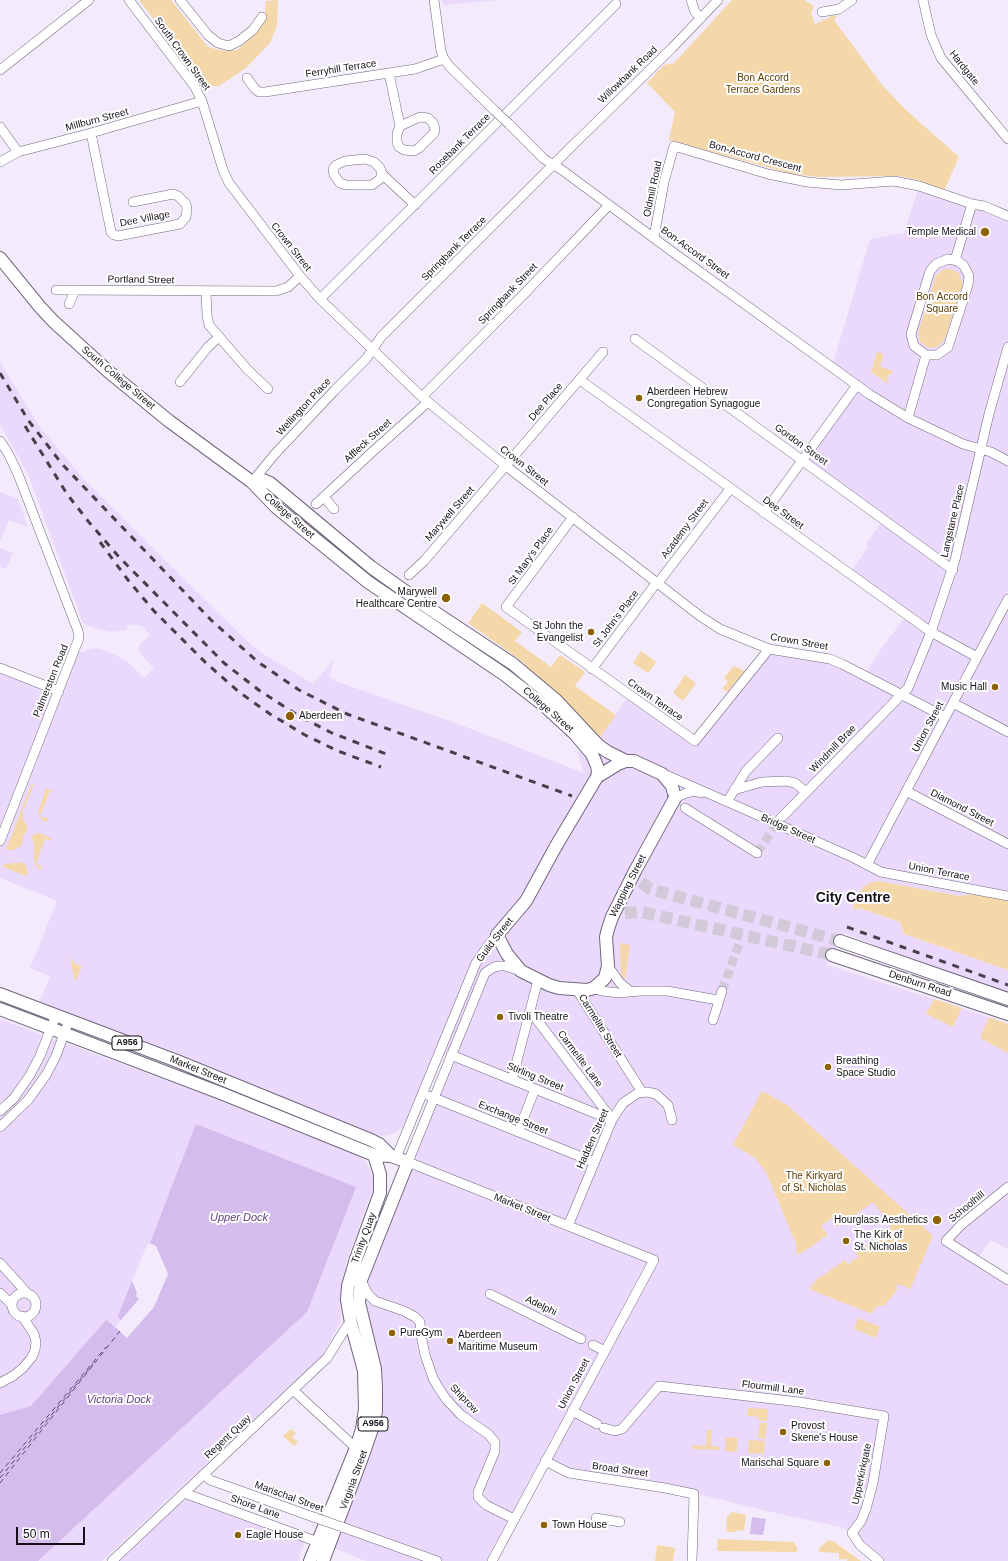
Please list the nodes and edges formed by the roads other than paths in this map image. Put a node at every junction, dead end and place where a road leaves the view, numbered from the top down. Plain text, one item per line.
1 (89, 0) edge
2 (129, 0) edge
3 (180, 0) edge
4 (434, 0) edge
5 (691, 0) edge
6 (718, 0) edge
7 (852, 0) edge
8 (923, 0) edge
9 (616, 4) dead end
10 (822, 12) dead end
11 (262, 17) dead end
12 (701, 18) junction
13 (444, 58) junction
14 (0, 70) edge
15 (389, 73) junction
16 (246, 78) dead end
17 (202, 101) junction
18 (400, 126) junction
19 (0, 127) edge
20 (91, 134) junction
21 (1008, 139) edge
22 (674, 146) joint
23 (18, 152) junction
24 (0, 162) edge
25 (553, 165) junction
26 (382, 174) junction
27 (133, 202) dead end
28 (609, 204) junction
29 (972, 204) junction
30 (415, 205) junction
31 (1008, 216) edge
32 (654, 237) junction
33 (0, 258) edge
34 (955, 260) junction
35 (300, 276) junction
36 (56, 290) dead end
37 (75, 291) junction
38 (206, 292) junction
39 (320, 300) junction
40 (69, 304) dead end
41 (219, 337) junction
42 (635, 339) dead end
43 (1008, 347) edge
44 (372, 349) junction
45 (603, 352) dead end
46 (926, 355) junction
47 (580, 380) junction
48 (180, 382) dead end
49 (857, 385) junction
50 (268, 389) dead end
51 (425, 400) junction
52 (908, 418) junction
53 (0, 441) edge
54 (981, 449) junction
55 (803, 460) junction
56 (1008, 461) edge
57 (506, 466) junction
58 (252, 482) junction
59 (730, 489) junction
60 (324, 497) junction
61 (316, 504) dead end
62 (334, 509) dead end
63 (764, 513) junction
64 (573, 517) junction
65 (953, 570) junction
66 (409, 575) dead end
67 (657, 583) junction
68 (1008, 598) edge
69 (506, 607) joint
70 (931, 632) junction
71 (769, 649) junction
72 (977, 657) junction
73 (0, 668) edge
74 (592, 669) junction
75 (59, 691) junction
76 (902, 694) junction
77 (953, 703) junction
78 (945, 717) junction
79 (1008, 732) edge
80 (778, 738) dead end
81 (612, 755) joint
82 (626, 761) junction
83 (662, 774) junction
84 (597, 778) junction
85 (734, 790) junction
86 (906, 791) junction
87 (806, 792) junction
88 (708, 794) junction
89 (675, 798) junction
90 (727, 802) junction
91 (685, 808) dead end
92 (777, 822) junction
93 (1, 838) edge
94 (1008, 844) edge
95 (757, 853) dead end
96 (866, 864) junction
97 (1008, 896) edge
98 (624, 913) tunnel mouth
99 (612, 917) junction
100 (497, 935) junction
101 (840, 941) tunnel mouth
102 (832, 955) tunnel mouth
103 (608, 966) junction
104 (489, 969) joint
105 (521, 971) junction
106 (538, 980) junction
107 (594, 988) junction
108 (578, 990) junction
109 (630, 991) junction
110 (722, 991) tunnel mouth
111 (0, 994) edge
112 (1008, 999) edge
113 (718, 1000) junction
114 (0, 1008) edge
115 (531, 1012) junction
116 (1008, 1014) edge
117 (56, 1015) junction
118 (69, 1020) junction
119 (713, 1020) dead end
120 (51, 1028) junction
121 (64, 1034) junction
122 (451, 1055) junction
123 (512, 1080) junction
124 (535, 1089) junction
125 (642, 1092) junction
126 (423, 1093) junction
127 (434, 1098) junction
128 (0, 1111) edge
129 (612, 1120) junction
130 (672, 1120) dead end
131 (0, 1127) edge
132 (518, 1132) junction
133 (374, 1155) junction
134 (398, 1158) junction
135 (594, 1162) junction
136 (1007, 1190) edge
137 (568, 1226) junction
138 (654, 1260) joint
139 (0, 1263) edge
140 (362, 1280) junction
141 (1008, 1280) edge
142 (0, 1293) edge
143 (27, 1293) junction
144 (490, 1294) dead end
145 (12, 1305) junction
146 (22, 1316) junction
147 (351, 1322) junction
148 (581, 1339) dead end
149 (593, 1345) dead end
150 (605, 1351) junction
151 (0, 1383) edge
152 (293, 1390) junction
153 (572, 1411) junction
154 (884, 1416) joint
155 (356, 1448) junction
156 (545, 1461) junction
157 (204, 1474) junction
158 (184, 1493) junction
159 (596, 1518) dead end
160 (514, 1519) junction
161 (620, 1522) dead end
162 (318, 1542) junction
163 (112, 1561) edge
164 (310, 1561) edge
165 (323, 1561) edge
166 (437, 1561) edge
167 (492, 1561) edge
168 (692, 1561) edge
169 (879, 1561) edge

1 - 14 street
2 - 17 street, South Crown Street
3 - 11 street
4 - 13 street, Bon-Accord Street
5 - 12 street
6 - 12 street, Willowbank Road
7 - 10 street
8 - 21 street, Hardgate
9 - 30 street, Rosebank Terrace
12 - 25 street, Willowbank Road
13 - 15 street, Ferryhill Terrace
13 - 25 street, Bon-Accord Street, bridge
15 - 16 street, Ferryhill Terrace
15 - 18 street
17 - 20 street, Millburn Street
17 - 35 street, Crown Street
18 - 18 street
19 - 23 street
20 - 23 street, Millburn Street
20 - 27 street, Dee Village
22 - 29 street, Bon-Accord Crescent
22 - 32 street, Oldmill Road
23 - 24 street, Millburn Street
25 - 28 street, Bon-Accord Street
25 - 44 street, Springbank Terrace
26 - 26 street
26 - 30 street
28 - 32 street, Bon-Accord Street
28 - 51 street, Springbank Street
29 - 31 street, Bon-Accord Crescent
29 - 34 street
30 - 39 street, Rosebank Terrace
32 - 49 street, Bon-Accord Street
33 - 58 main road, South College Street
34 - 46 street
34 - 46 street
35 - 38 street, Portland Street
35 - 39 street, Crown Street
36 - 37 street, Portland Street
37 - 38 street, Portland Street
37 - 40 street
38 - 41 street
39 - 44 street, Crown Street
41 - 48 street
41 - 50 street
42 - 55 street, Gordon Street
43 - 54 street, Langstane Place
44 - 51 street, Crown Street
44 - 58 street, Wellington Place
45 - 47 street, Dee Place
46 - 52 street
47 - 57 street, Dee Place
47 - 59 street, Dee Street
49 - 52 street, Bon-Accord Street
49 - 55 street
51 - 57 street, Crown Street
51 - 60 street, Affleck Street
52 - 54 street, Bon-Accord Street
53 - 75 street, Palmerston Road
54 - 56 street, Bon-Accord Street
54 - 65 street, Langstane Place
55 - 63 street
55 - 65 street, Gordon Street
57 - 64 street, Crown Street
57 - 66 street, Marywell Street
58 - 81 main road, College Street
58 - 84 main road, College Street
59 - 63 street, Dee Street
59 - 67 street, Academy Street
60 - 61 street, Affleck Street
60 - 62 street
63 - 70 street, Dee Street
64 - 67 street, Crown Street
64 - 69 street, St Mary's Place
65 - 70 street, Langstane Place
67 - 71 street, Crown Street
67 - 74 street, St John's Place
68 - 72 street, Union Street
69 - 74 street, Crown Terrace
70 - 72 street, Dee Street
70 - 76 street, Langstane Place
71 - 74 street, Crown Terrace
71 - 76 street, Crown Street
72 - 77 street, Union Street
73 - 75 street
75 - 93 street, Palmerston Road
76 - 78 street, Crown Street
76 - 87 street, Windmill Brae
77 - 78 street, Union Street
77 - 79 street
78 - 86 street, Union Street
80 - 85 street
81 - 82 main road, Bridge Street
82 - 83 main road, Bridge Street
82 - 84 main road
83 - 88 street, Bridge Street
83 - 89 main road
84 - 100 main road, Guild Street, bridge
85 - 87 street
85 - 90 street
86 - 94 street, Diamond Street
86 - 96 street, Union Street
87 - 92 street, Windmill Brae
88 - 89 street, Bridge Street
88 - 90 street, Bridge Street
89 - 99 main road, Wapping Street, bridge
90 - 92 street, Bridge Street
91 - 95 street
92 - 96 street, Bridge Street
96 - 97 street, Union Terrace
98 - 99 main road
99 - 103 main road, Wapping Street
100 - 105 main road, Carmelite Street
100 - 126 street, Guild Street
101 - 112 main road, Denburn Road
102 - 116 main road, Denburn Road
103 - 107 main road
103 - 109 street
104 - 105 street, Carmelite Street
104 - 122 street, Guild Street
105 - 106 main road, Carmelite Street
106 - 108 main road, Carmelite Street
106 - 115 street
107 - 108 main road
107 - 109 street
108 - 125 street, Carmelite Street
109 - 113 street
110 - 113 street
111 - 117 main road, Market Street / A956
113 - 119 street
114 - 120 main road, Market Street / A956
115 - 123 street
115 - 129 street, Carmelite Lane
117 - 118 main road, Market Street / A956
117 - 120 street
118 - 121 street
118 - 134 main road, Market Street / A956
120 - 121 main road, Market Street / A956
120 - 128 street
121 - 131 street
121 - 133 main road, Market Street / A956
122 - 123 street, Stirling Street
122 - 127 street, Guild Street
123 - 124 street, Stirling Street
124 - 129 street, Stirling Street
124 - 132 street
125 - 129 street, Hadden Street
125 - 130 street
126 - 127 street, Exchange Street
126 - 134 street, Guild Street
127 - 132 street, Exchange Street
127 - 134 street, Guild Street
129 - 135 street, Hadden Street
132 - 135 street, Exchange Street
133 - 134 main road, Market Street / A956
133 - 147 main road, Trinity Quay / A956
134 - 137 street, Market Street
134 - 140 main road, Trinity Quay / A956
135 - 137 street, Hadden Street
136 - 141 street, Schoolhill
137 - 138 street, Market Street
138 - 150 street, Union Street
139 - 143 street
140 - 160 street, Shiprow
140 - 165 main road, Virginia Street / A956
142 - 145 street
143 - 145 street
143 - 146 street
144 - 148 street, Adelphi
145 - 146 street
146 - 151 street
147 - 152 street, Regent Quay
147 - 155 main road, Virginia Street / A956
149 - 150 street
150 - 153 street, Union Street
152 - 155 street
152 - 157 street, Regent Quay
153 - 154 street, Flourmill Lane
153 - 156 street, Union Street
154 - 169 street, Upperkirkgate
155 - 162 main road, Virginia Street / A956
156 - 160 street, Union Street
156 - 168 street, Broad Street
157 - 158 street, Regent Quay
157 - 166 street, Marischal Street, bridge
158 - 162 street, Shore Lane
158 - 163 street, Regent Quay
159 - 161 street
160 - 167 street, Union Street
162 - 164 main road, Virginia Street / A956

